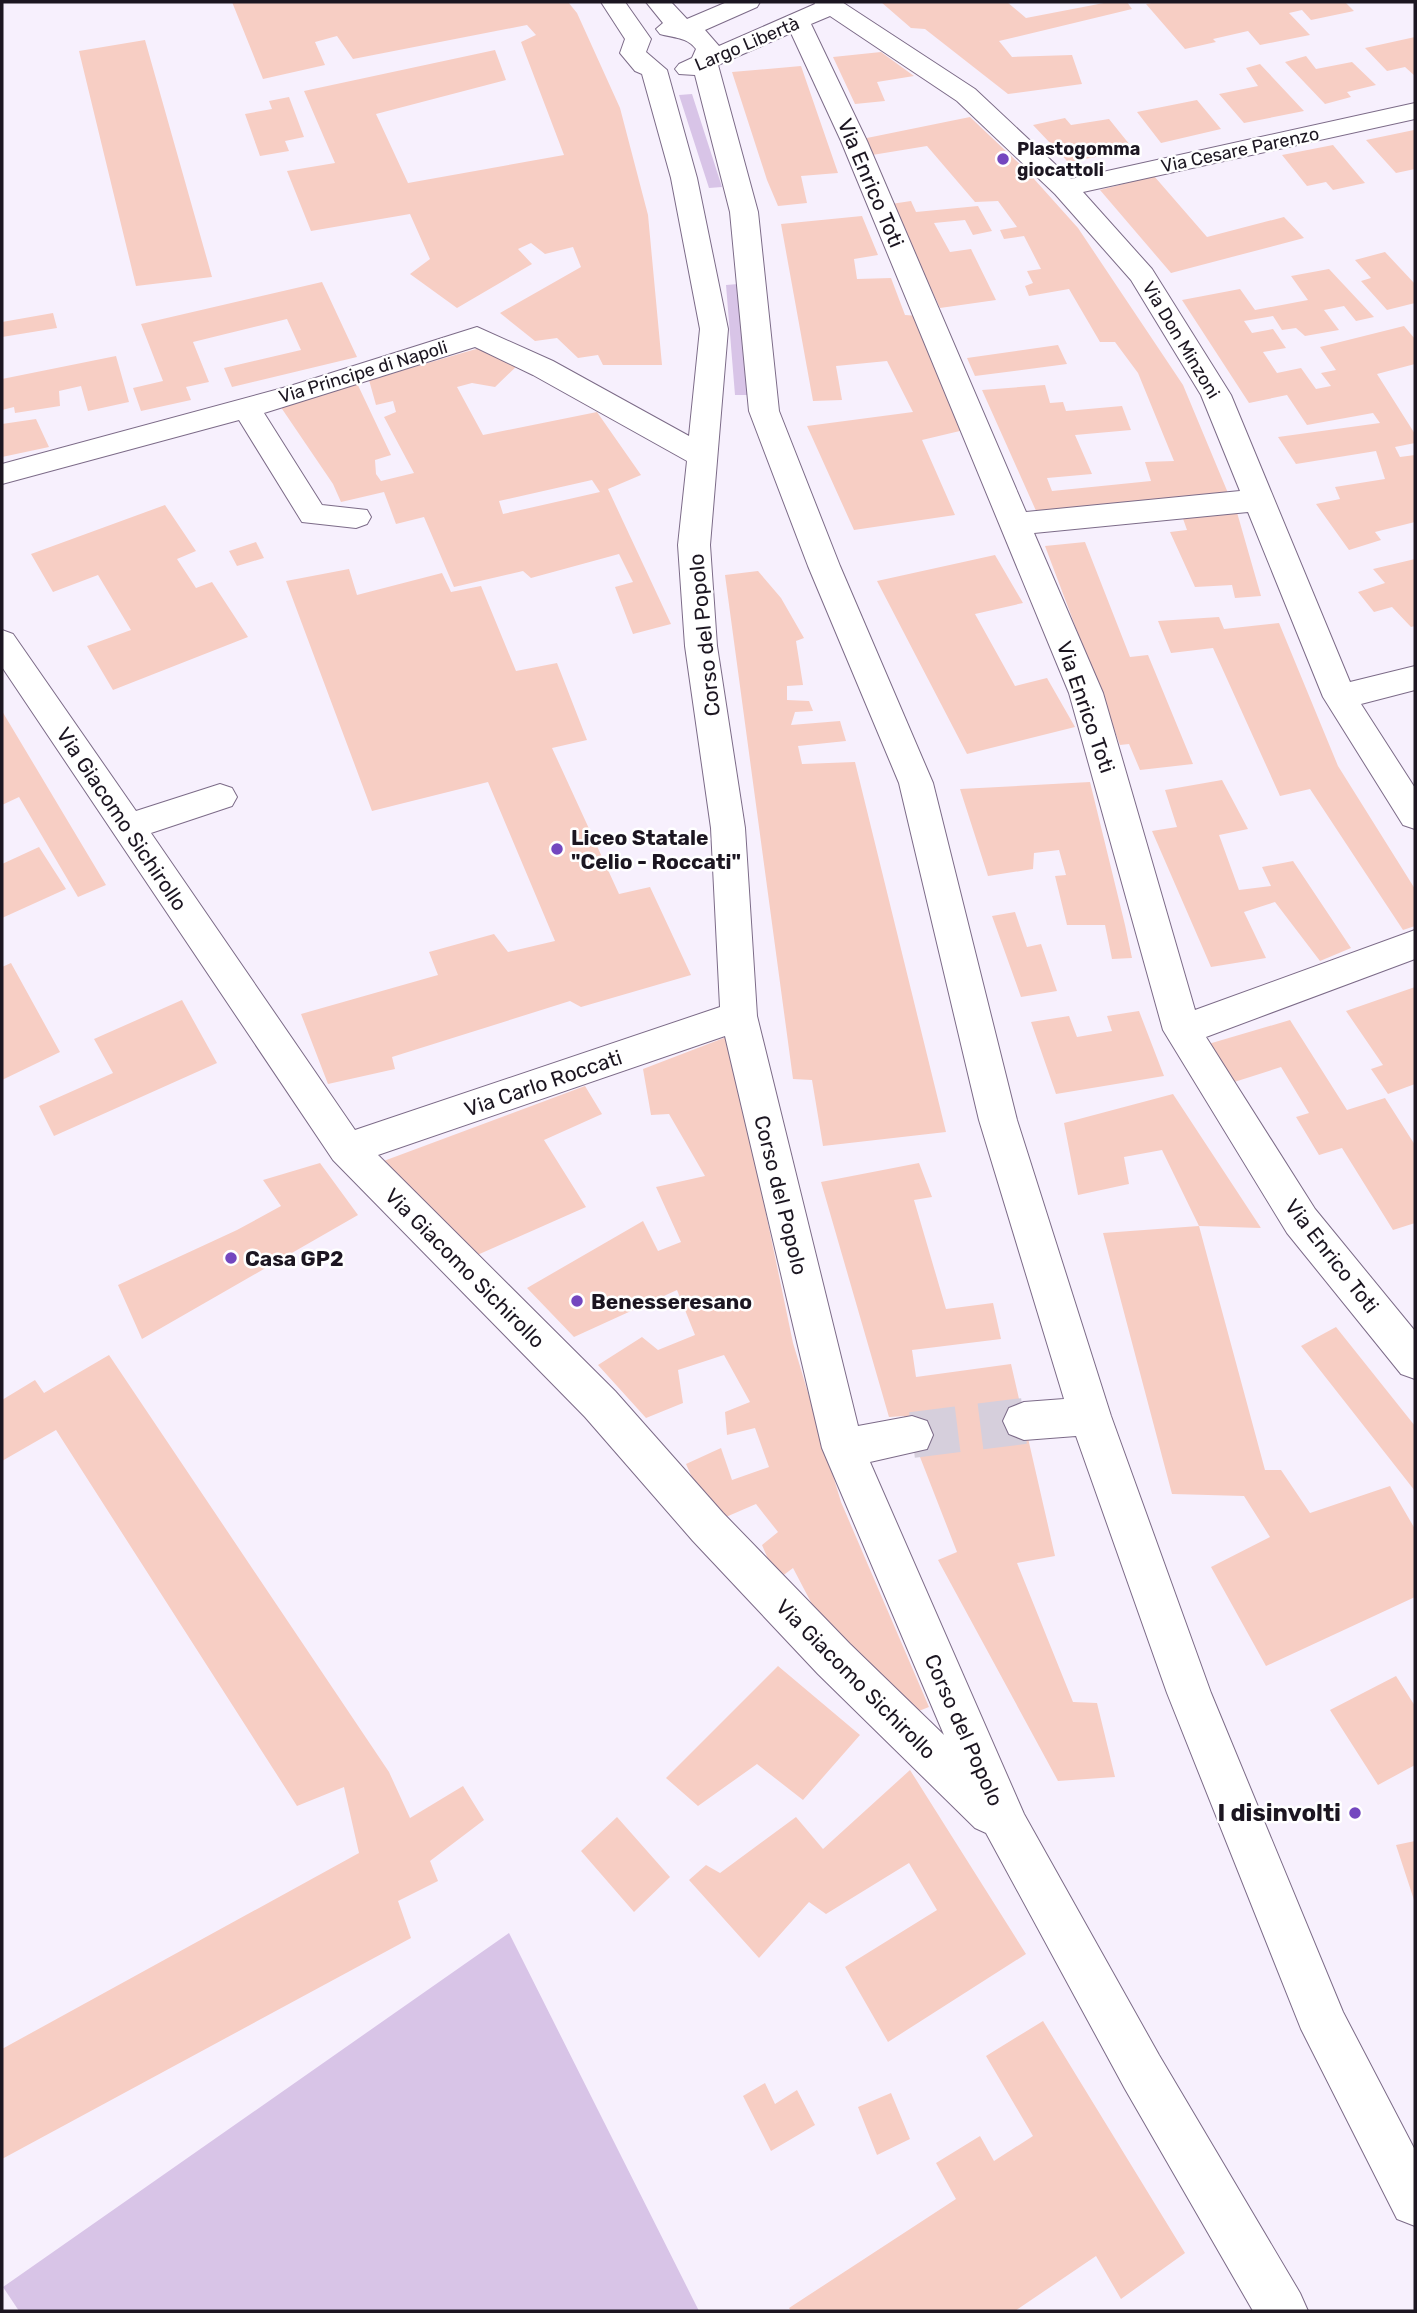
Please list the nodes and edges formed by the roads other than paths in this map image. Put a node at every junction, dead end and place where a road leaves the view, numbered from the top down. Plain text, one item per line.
1 (613, 2) edge
2 (658, 2) edge
3 (748, 2) edge
4 (828, 4) edge
5 (799, 23) junction
6 (693, 45) junction
7 (646, 54) junction
8 (1414, 113) edge
9 (1065, 188) junction
10 (246, 408) junction
11 (702, 456) junction
12 (2, 474) edge
13 (1260, 500) junction
14 (356, 517) dead end
15 (1015, 524) junction
16 (2, 642) edge
17 (1415, 678) edge
18 (1340, 697) junction
19 (220, 797) dead end
20 (1415, 816) edge
21 (127, 827) junction
22 (1415, 944) edge
23 (739, 1016) junction
24 (1182, 1030) junction
25 (347, 1149) junction
26 (1415, 1361) edge
27 (1090, 1416) junction
28 (1024, 1421) tunnel mouth
29 (912, 1435) tunnel mouth
30 (843, 1448) junction
31 (1009, 1830) junction
32 (1415, 2201) edge
33 (1282, 2311) edge

1 - 7 street, Corso del Popolo
2 - 6 street
3 - 6 street, Largo Libertà
4 - 5 street, Largo Libertà
4 - 9 street, Via Don Minzoni
5 - 6 street, Largo Libertà
5 - 15 street, Via Enrico Toti
6 - 7 street, Largo Libertà
6 - 7 street, Largo Libertà
6 - 27 street
7 - 11 street, Corso del Popolo
8 - 9 street, Via Cesare Parenzo
9 - 13 street, Via Don Minzoni
10 - 11 street, Via Principe di Napoli
10 - 12 street, Via Principe di Napoli
10 - 14 street
11 - 23 street, Corso del Popolo
13 - 15 street
13 - 18 street, Via Don Minzoni
15 - 24 street, Via Enrico Toti
16 - 21 street, Via Giacomo Sichirollo
17 - 18 street
18 - 20 street, Via Don Minzoni
19 - 21 street
21 - 25 street, Via Giacomo Sichirollo
22 - 24 street
23 - 25 street, Via Carlo Roccati
23 - 30 street, Corso del Popolo
24 - 26 street, Via Enrico Toti
25 - 31 street, Via Giacomo Sichirollo
27 - 28 street
27 - 32 street
29 - 30 street
30 - 31 street, Corso del Popolo
31 - 33 street, Corso del Popolo

